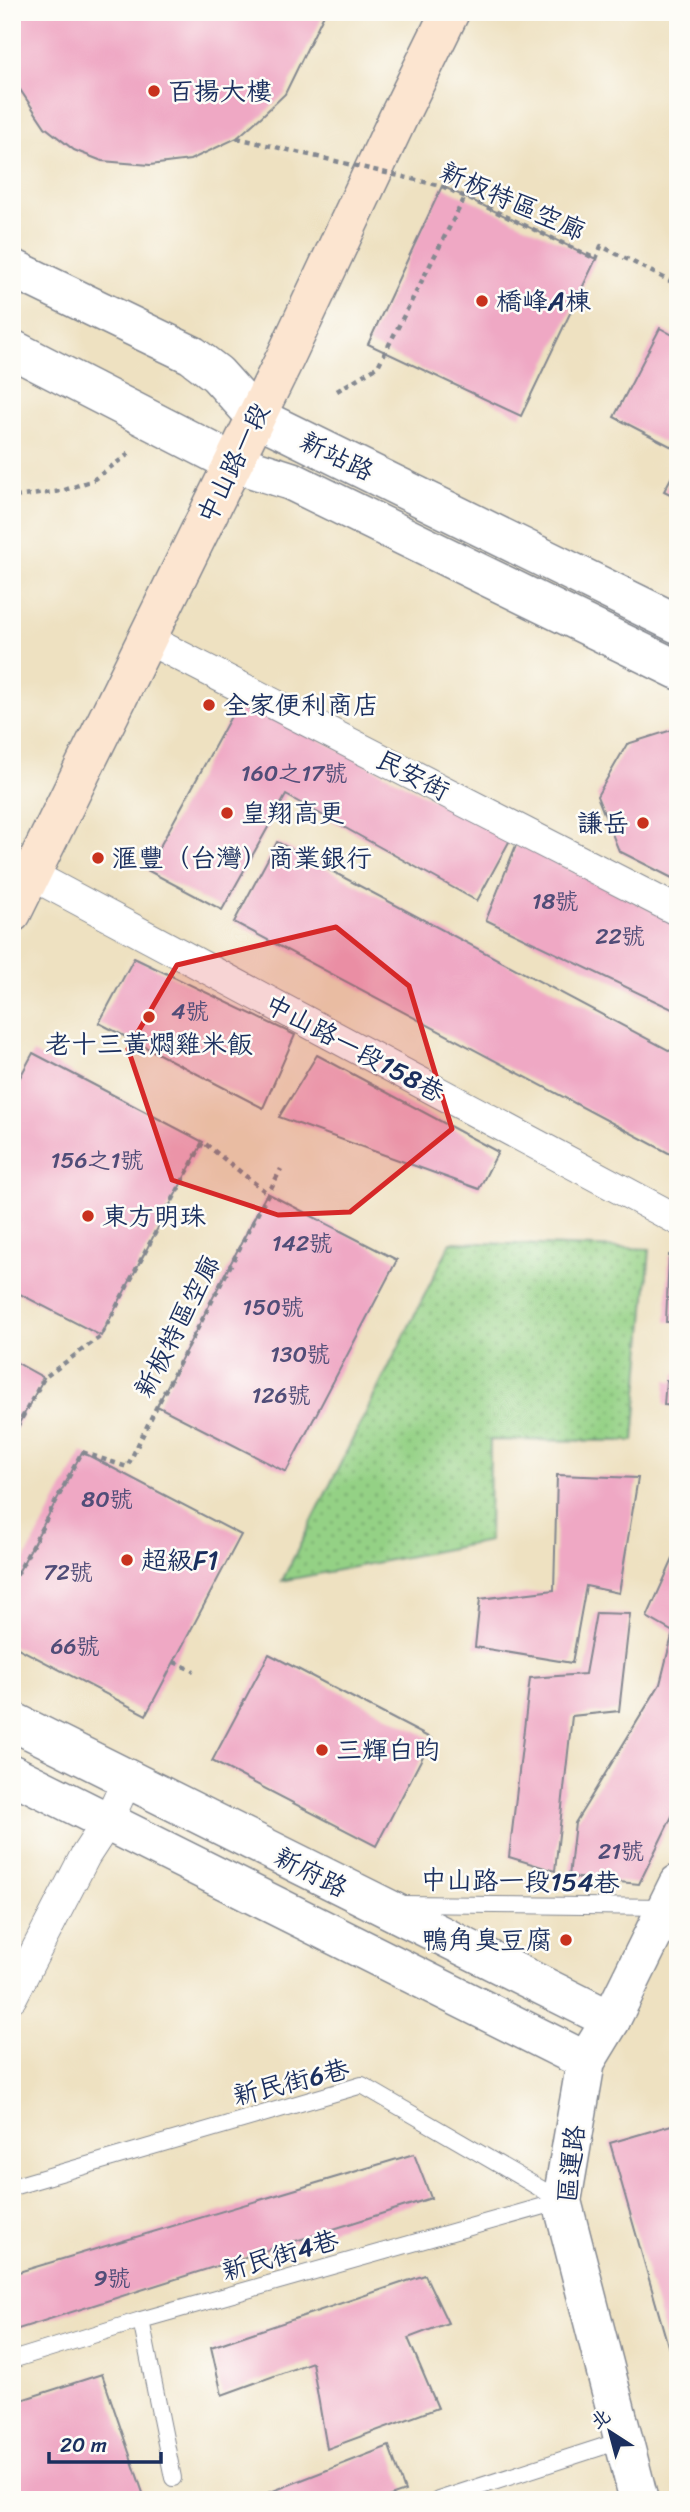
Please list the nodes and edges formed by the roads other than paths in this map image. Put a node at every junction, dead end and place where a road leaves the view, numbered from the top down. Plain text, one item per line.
1 (450, 12) edge
2 (12, 268) edge
3 (12, 349) edge
4 (255, 416) junction
5 (234, 463) junction
6 (678, 624) edge
7 (147, 639) junction
8 (678, 670) edge
9 (32, 875) junction
10 (678, 911) edge
11 (12, 913) edge
12 (678, 1220) edge
13 (12, 1721) edge
14 (12, 1774) edge
15 (128, 1777) junction
16 (108, 1821) junction
17 (373, 1903) junction
18 (675, 1904) edge
19 (12, 1997) edge
20 (611, 2020) junction
21 (586, 2061) junction
22 (12, 2187) edge
23 (562, 2201) junction
24 (141, 2320) junction
25 (12, 2360) edge
26 (623, 2440) junction
27 (173, 2477) dead end
28 (438, 2500) edge
29 (639, 2500) edge

1 - 4 main road, 中山路一段
2 - 4 street, 新站路
3 - 5 street, 新站路
4 - 5 main road, 中山路一段
4 - 6 street, 新站路
5 - 7 main road, 中山路一段
5 - 8 street, 新站路
7 - 9 main road, 中山路一段
7 - 10 street, 民安街
9 - 11 main road, 中山路一段
9 - 12 street, 中山路一段158巷
13 - 15 street, 新府路
14 - 16 street, 新府路
15 - 16 street
15 - 17 street, 新府路
16 - 19 street
16 - 21 street, 新府路
17 - 18 lane, 中山路一段154巷
17 - 20 street, 新府路
18 - 20 street, 區運路
20 - 21 street, 區運路
21 - 23 street, 區運路
22 - 23 lane, 新民街6巷
23 - 24 lane, 新民街4巷
23 - 26 street, 區運路
24 - 25 lane, 新民街4巷
24 - 27 lane
26 - 28 lane
26 - 29 street, 區運路

